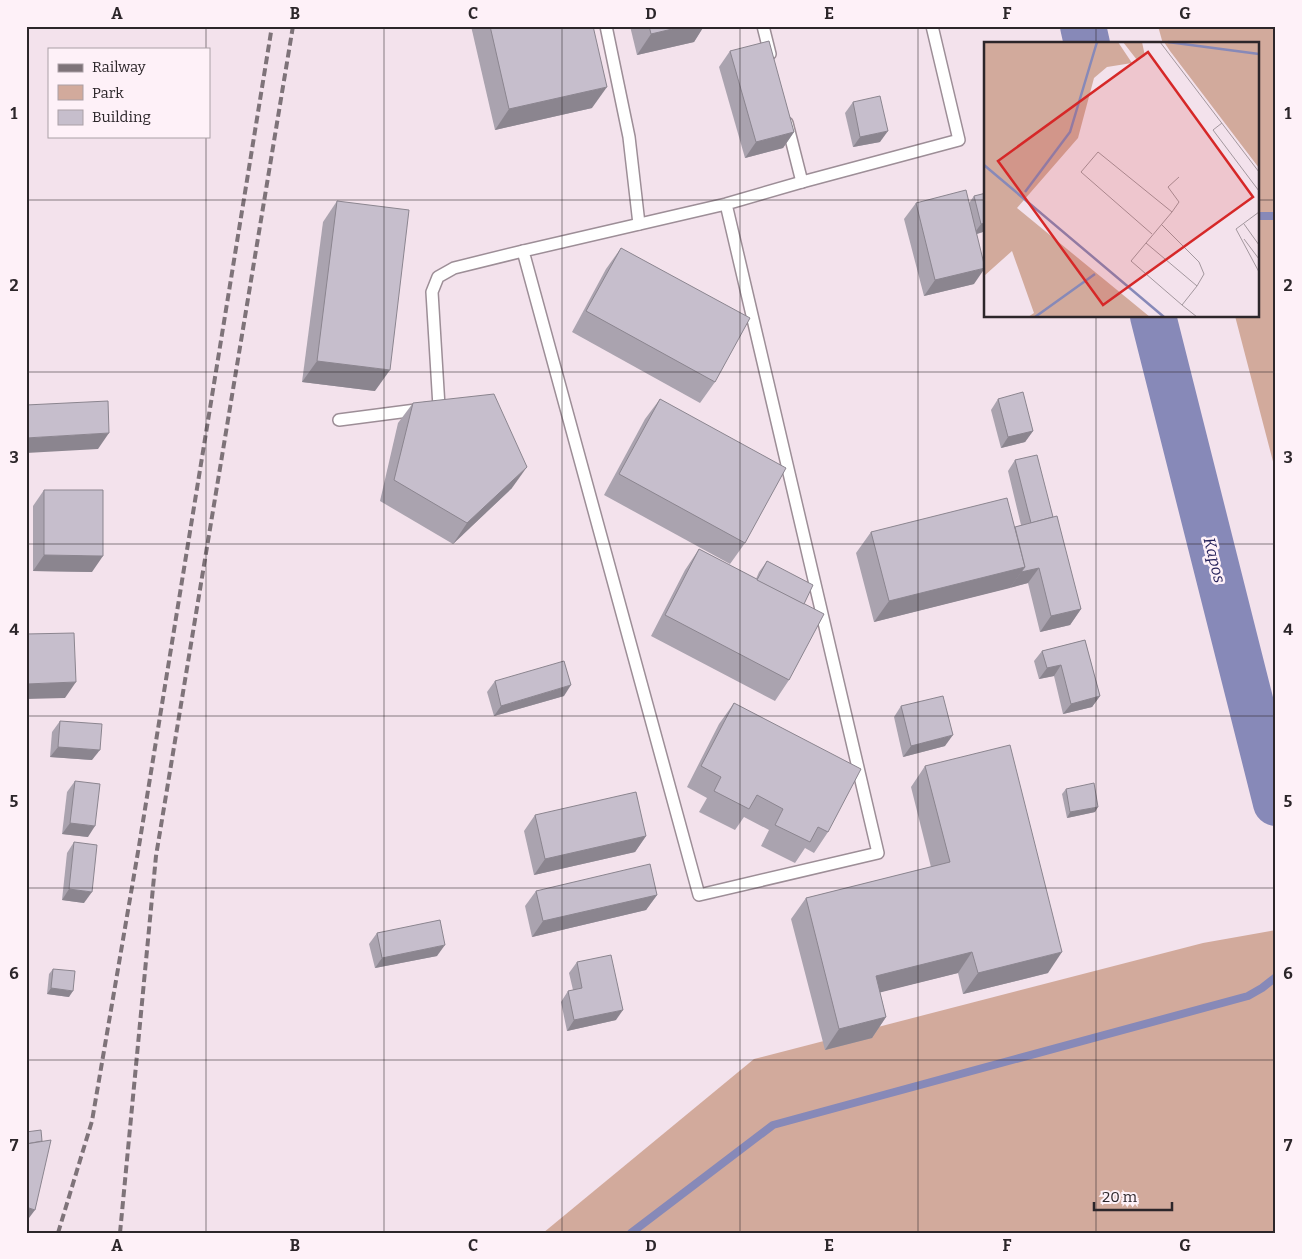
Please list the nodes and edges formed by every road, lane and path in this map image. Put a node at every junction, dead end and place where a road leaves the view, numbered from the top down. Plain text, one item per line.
1 (606, 26) edge
2 (763, 26) edge
3 (932, 26) edge
4 (772, 63) edge
5 (784, 109) edge
6 (802, 182) junction
7 (726, 204) junction
8 (639, 224) junction
9 (523, 252) junction
10 (339, 420) dead end

1 - 8 lane
2 - 4 lane
3 - 6 lane
5 - 6 lane
6 - 7 lane
7 - 8 lane
7 - 9 lane
8 - 9 lane
9 - 10 lane

